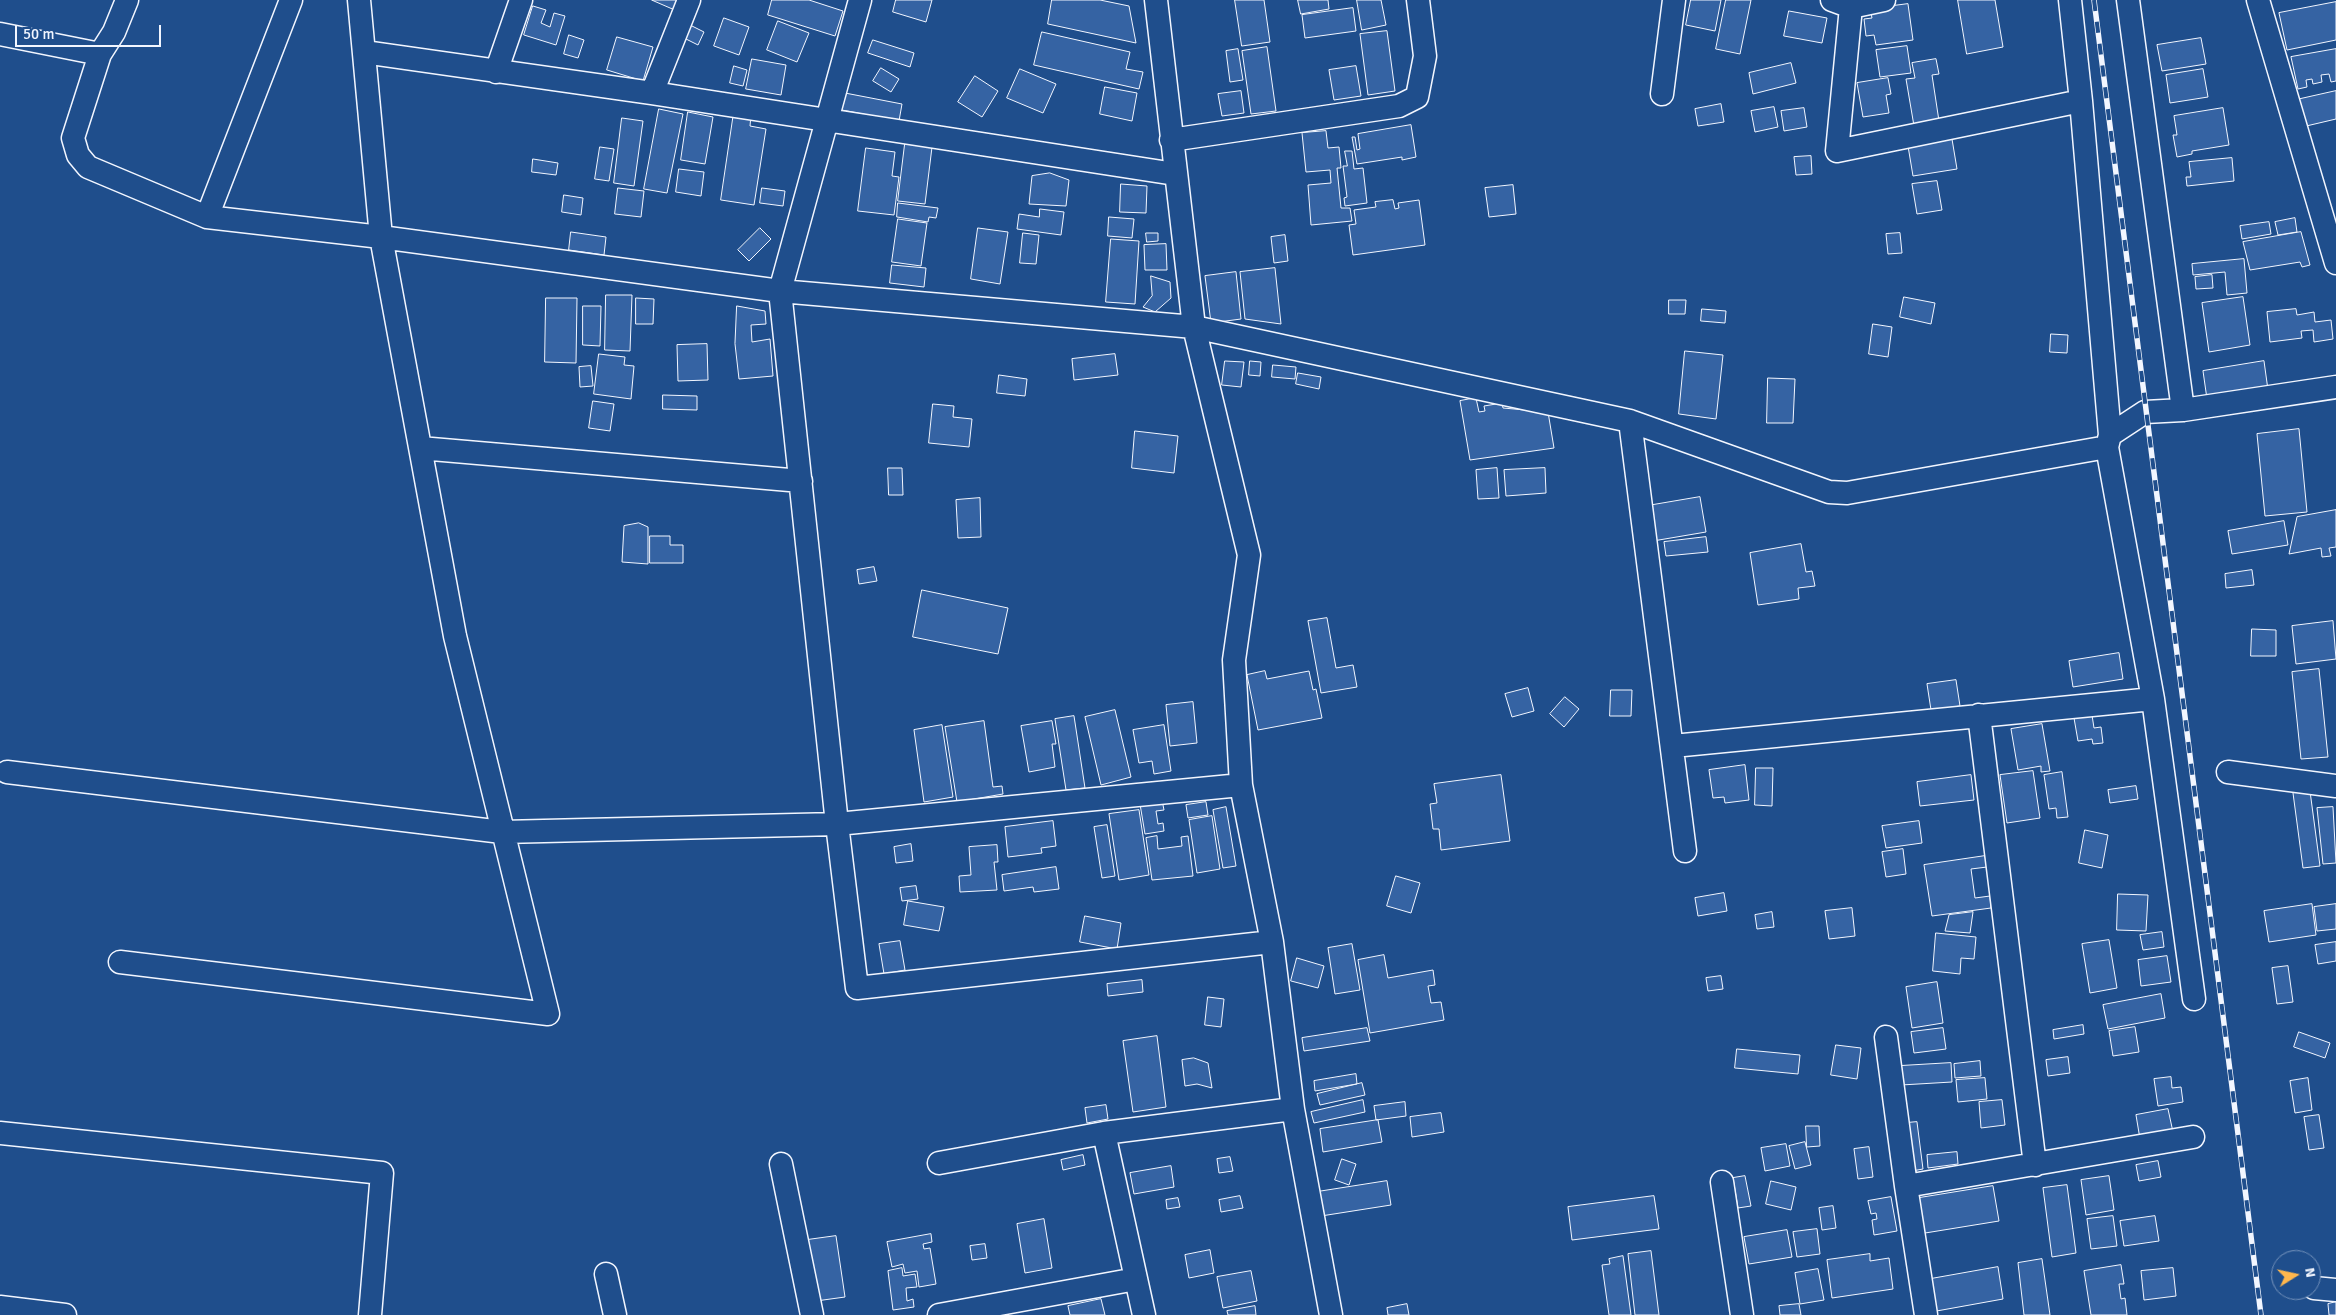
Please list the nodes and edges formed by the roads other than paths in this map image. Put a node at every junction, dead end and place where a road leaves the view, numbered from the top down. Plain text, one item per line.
1 (127, 0) edge
2 (291, 0) edge
3 (359, 0) edge
4 (521, 0) edge
5 (689, 0) edge
6 (860, 0) edge
7 (1156, 0) edge
8 (1418, 0) edge
9 (1674, 0) edge
10 (1884, 0) edge
11 (2070, 0) edge
12 (2128, 0) edge
13 (2258, 0) edge
14 (1842, 3) edge
15 (0, 34) edge
16 (364, 52) junction
17 (100, 54) junction
18 (496, 72) junction
19 (652, 93) junction
20 (1662, 94) dead end
21 (2081, 101) junction
22 (827, 120) junction
23 (1171, 140) junction
24 (1175, 174) junction
25 (207, 217) junction
26 (381, 237) junction
27 (2336, 263) edge
28 (780, 291) junction
29 (1194, 327) junction
30 (2336, 387) edge
31 (2183, 410) junction
32 (1630, 421) junction
33 (2109, 441) junction
34 (420, 448) junction
35 (801, 481) junction
36 (2154, 699) junction
37 (1979, 714) junction
38 (1673, 746) junction
39 (7, 772) dead end
40 (2228, 772) dead end
41 (1241, 785) junction
42 (2336, 786) edge
43 (837, 824) junction
44 (502, 832) junction
45 (1685, 851) dead end
46 (1272, 942) junction
47 (120, 962) dead end
48 (2194, 999) dead end
49 (1886, 1037) dead end
50 (1293, 1109) junction
51 (0, 1133) edge
52 (1104, 1133) junction
53 (2193, 1137) dead end
54 (939, 1163) dead end
55 (781, 1164) dead end
56 (2035, 1165) junction
57 (1722, 1182) dead end
58 (1906, 1186) junction
59 (606, 1274) dead end
60 (1136, 1279) junction
61 (2321, 1289) edge
62 (2336, 1290) edge
63 (0, 1307) edge
64 (970, 1312) edge
65 (65, 1315) edge
66 (370, 1315) edge
67 (615, 1315) edge
68 (812, 1315) edge
69 (939, 1315) edge
70 (1144, 1315) edge
71 (1331, 1315) edge
72 (1742, 1315) edge
73 (1926, 1315) edge

1 - 17 street
2 - 25 street
3 - 16 street
4 - 18 street
5 - 19 street
6 - 22 street
7 - 23 street
8 - 23 street
9 - 20 street
10 - 14 street
11 - 21 street
12 - 31 street
13 - 27 street
14 - 21 street
15 - 17 street
16 - 18 street
16 - 26 street
17 - 25 street
18 - 19 street
19 - 22 street
21 - 33 street
22 - 24 street
22 - 28 street
23 - 24 street
24 - 29 street
25 - 26 street
26 - 28 street
26 - 34 street
28 - 29 street
28 - 35 street
29 - 32 street
29 - 41 street
30 - 31 street
31 - 33 street
32 - 33 street
32 - 38 street
33 - 36 street
34 - 35 street
34 - 44 street
35 - 43 street
36 - 37 street
36 - 48 street
37 - 38 street
37 - 56 street
38 - 45 street
39 - 44 street
40 - 42 street
41 - 43 street
41 - 46 street
43 - 44 street
43 - 46 street
44 - 47 street
46 - 50 street
49 - 58 street
50 - 52 street
50 - 71 street
51 - 66 street
52 - 54 street
52 - 60 street
53 - 56 street
55 - 68 street
56 - 58 street
57 - 72 street
58 - 73 street
59 - 67 street
60 - 64 street
60 - 70 street
61 - 62 street
63 - 65 street
64 - 69 street

